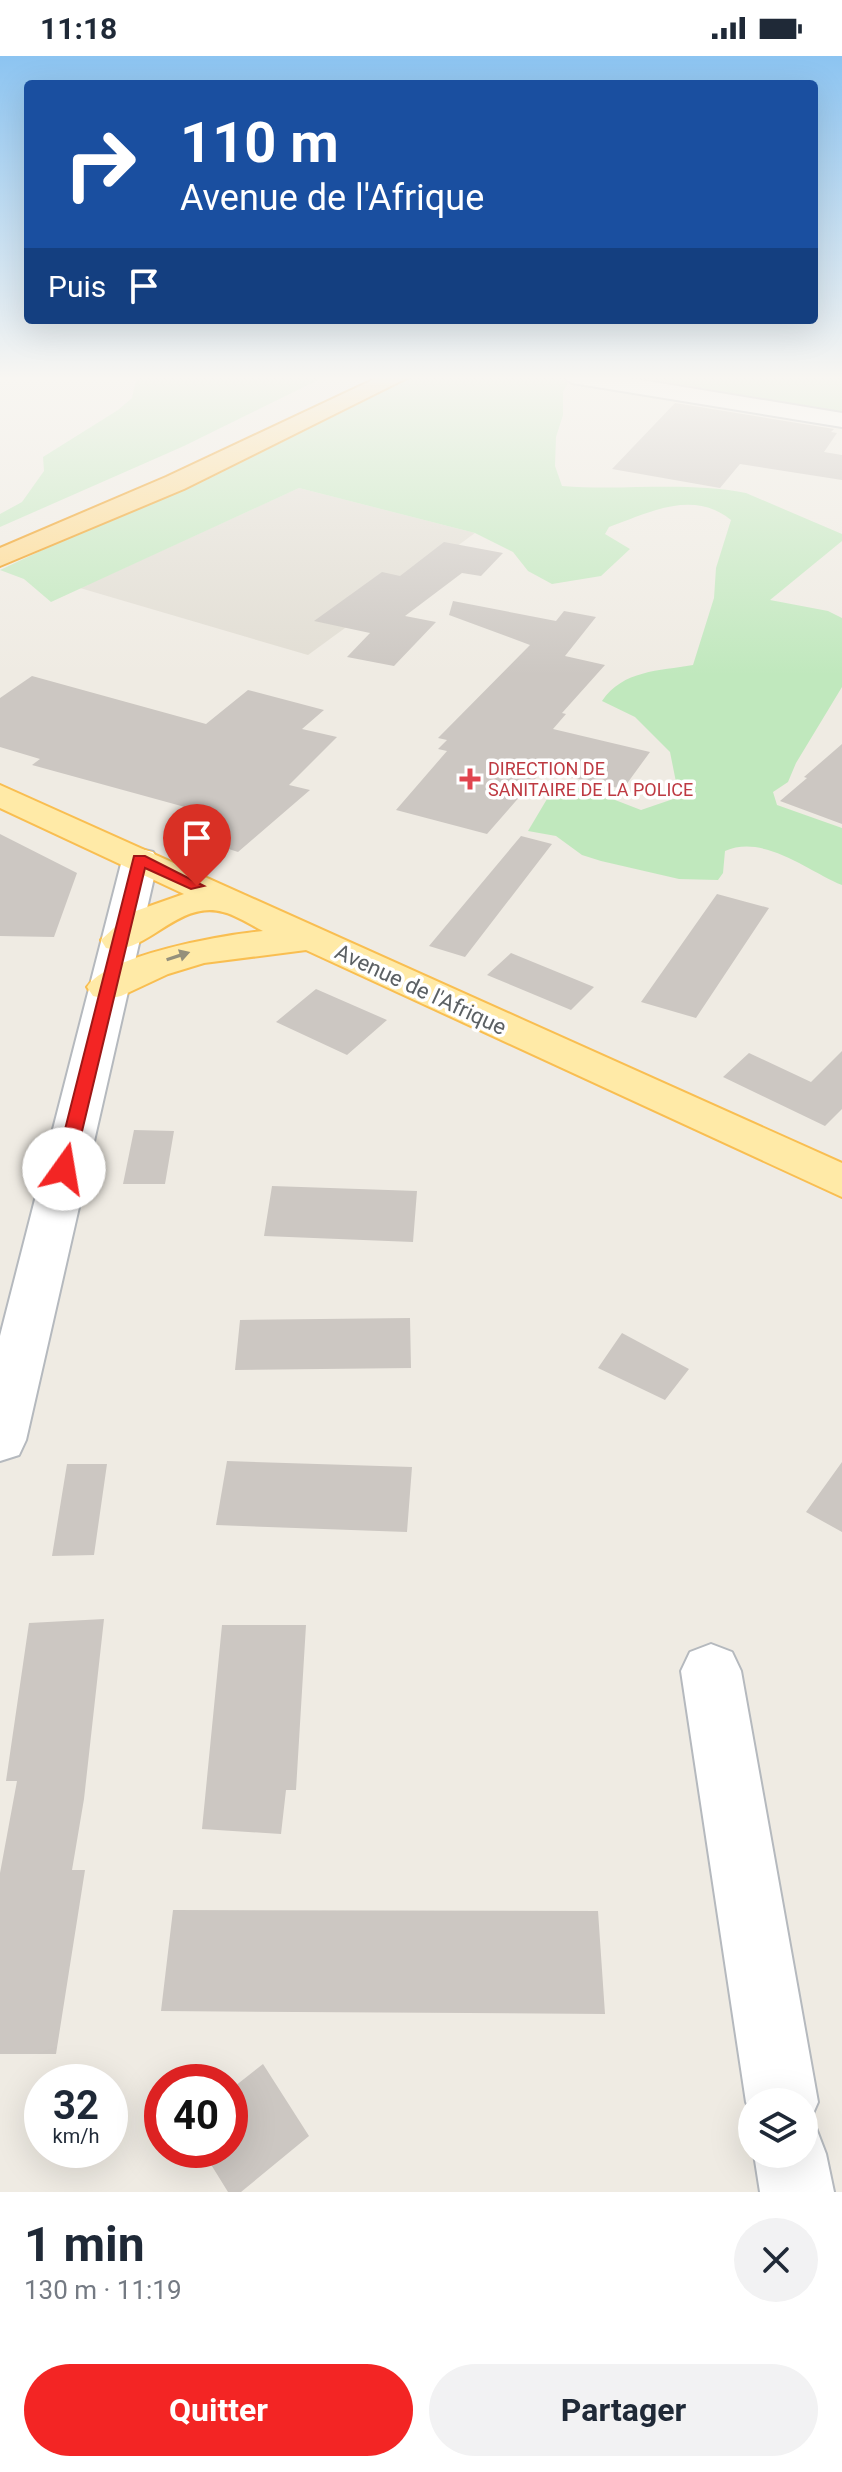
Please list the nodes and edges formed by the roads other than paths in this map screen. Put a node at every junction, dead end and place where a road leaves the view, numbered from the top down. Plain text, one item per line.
1 (154, 476) edge
2 (173, 476) edge
3 (0, 540) edge
4 (0, 558) edge
5 (0, 795) edge
6 (140, 860) junction
7 (225, 899) junction
8 (310, 938) junction
9 (120, 940) junction
10 (107, 987) junction
11 (842, 1181) edge
12 (0, 1440) edge
13 (711, 1671) dead end
14 (780, 2088) edge
15 (793, 2168) edge
16 (797, 2192) edge

1 - 3 highway
2 - 4 highway
5 - 6 main road, Avenue de l'Afrique
6 - 7 main road, Avenue de l'Afrique
6 - 9 street
7 - 8 main road, Avenue de l'Afrique
7 - 9 main road
10 -> 8 main road
8 - 11 main road, Avenue de l'Afrique
9 - 10 street
10 - 12 street
13 - 14 street
15 - 16 street

